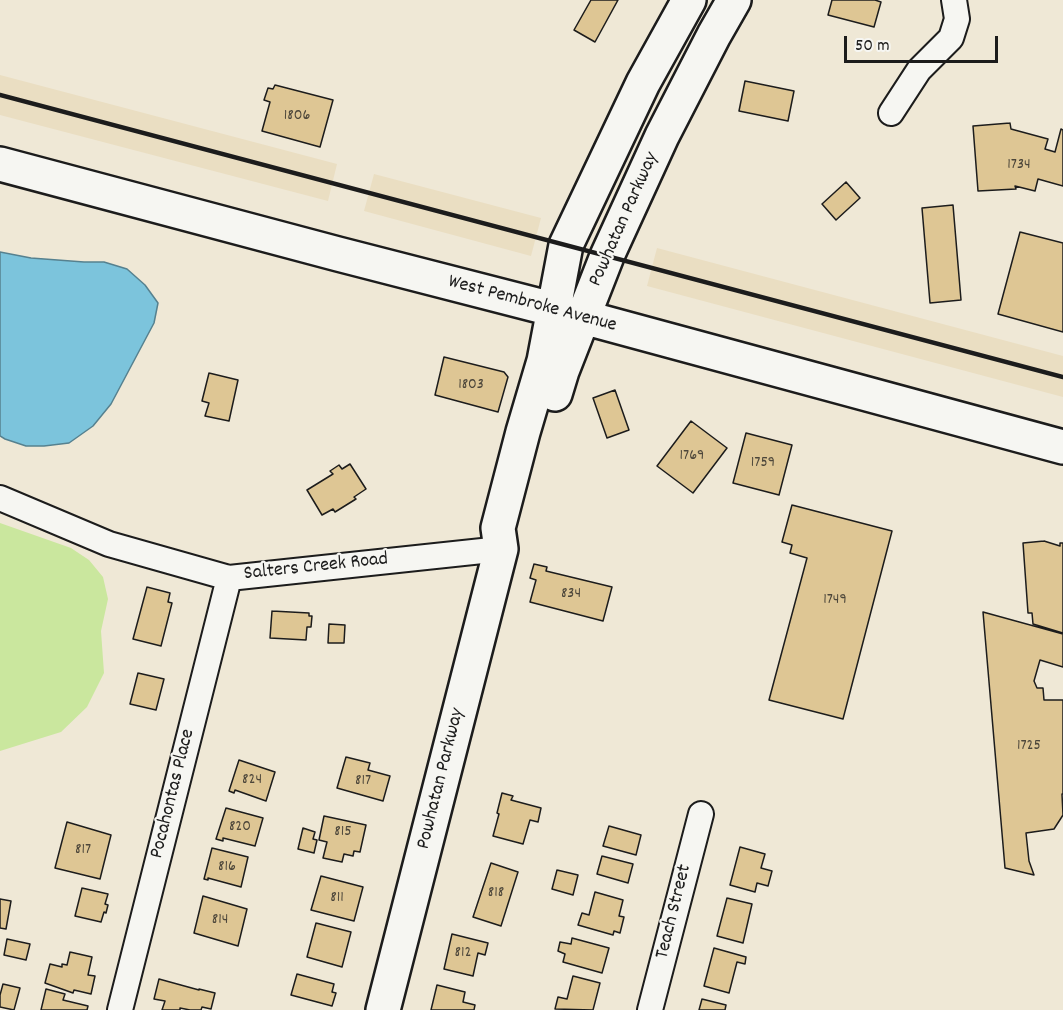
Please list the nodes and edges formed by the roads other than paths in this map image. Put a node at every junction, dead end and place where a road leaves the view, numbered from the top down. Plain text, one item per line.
1 (688, 0) edge
2 (735, 0) edge
3 (954, 0) edge
4 (891, 112) dead end
5 (0, 164) edge
6 (569, 313) junction
7 (1063, 447) edge
8 (0, 498) edge
9 (501, 549) junction
10 (229, 578) junction
11 (701, 814) dead end
12 (120, 1010) edge
13 (383, 1010) edge
14 (650, 1010) edge

1 - 6 main road, Powhatan Parkway
2 - 6 main road, Powhatan Parkway
3 - 4 street
5 - 6 main road, West Pembroke Avenue
6 - 7 main road, West Pembroke Avenue
6 - 9 main road, Powhatan Parkway
8 - 10 street, Salters Creek Road
9 - 10 street, Salters Creek Road
9 - 13 main road, Powhatan Parkway
10 - 12 street, Pocahontas Place
11 - 14 street, Teach Street

